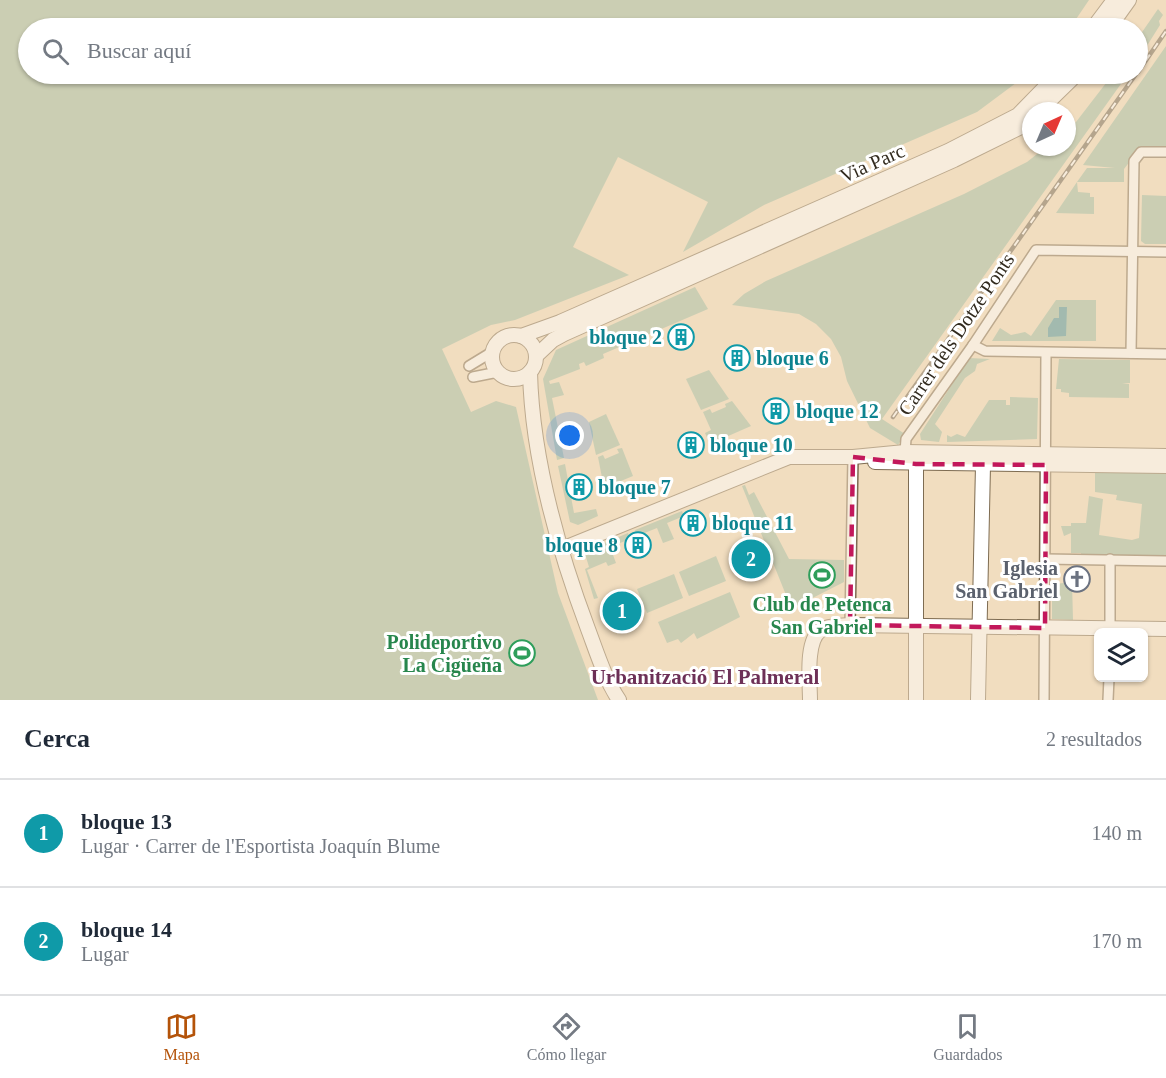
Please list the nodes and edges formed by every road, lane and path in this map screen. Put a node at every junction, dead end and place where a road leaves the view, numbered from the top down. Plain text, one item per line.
1 (1114, 0) edge
2 (1129, 0) edge
3 (1100, 18) edge
4 (1117, 18) edge
5 (1048, 84) edge
6 (1067, 84) edge
7 (1048, 102) edge
8 (1022, 126) edge
9 (1166, 152) edge
10 (1132, 251) junction
11 (1166, 252) edge
12 (691, 271) junction
13 (521, 336) junction
14 (973, 345) junction
15 (492, 352) junction
16 (1046, 353) junction
17 (1131, 353) junction
18 (1166, 354) edge
19 (536, 356) junction
20 (469, 366) dead end
21 (530, 372) junction
22 (504, 375) junction
23 (473, 376) dead end
24 (530, 397) junction
25 (904, 452) junction
26 (1028, 454) junction
27 (1166, 456) edge
28 (853, 458) junction
29 (1046, 460) junction
30 (983, 462) junction
31 (916, 464) junction
32 (1166, 466) edge
33 (562, 549) junction
34 (1045, 559) junction
35 (1110, 559) junction
36 (1166, 561) edge
37 (850, 625) junction
38 (916, 627) junction
39 (978, 628) junction
40 (1045, 628) junction
41 (1110, 628) edge
42 (1148, 629) edge
43 (1166, 629) edge
44 (1094, 630) edge
45 (1109, 682) edge
46 (619, 700) edge
47 (810, 700) edge
48 (916, 700) edge
49 (978, 700) edge
50 (1044, 700) edge
51 (1108, 700) edge

1 - 3 street
2 - 4 street
5 - 12 street, Via Parc
6 - 7 street
8 - 12 street, Via Parc
9 - 10 street
10 - 11 street
10 - 14 street, Carrer dels Dotze Ponts
10 - 17 street
12 - 13 street
12 - 19 street
13 - 15 street
13 - 19 street
14 - 16 street
14 - 25 street, Carrer dels Dotze Ponts
15 - 20 street
15 - 22 street
16 - 17 street
16 - 29 street
17 - 18 street
19 - 21 street
21 - 22 street
21 - 24 street
22 - 23 street
22 - 24 street
24 - 33 street
25 - 26 street
25 - 28 street
25 - 31 street
26 - 29 street
26 - 30 street
27 - 29 street
28 - 31 street
28 - 33 street
28 - 37 street
29 - 30 street
29 - 32 street
29 - 34 street
30 - 31 street
30 - 39 street
31 - 38 street
33 - 46 street
34 - 35 street
34 - 40 street
35 - 36 street
35 - 41 street
37 - 38 street
37 - 47 street
38 - 39 street
38 - 48 street
39 - 40 street
39 - 49 street
40 - 44 street
40 - 50 street
42 - 43 street
45 - 51 street

